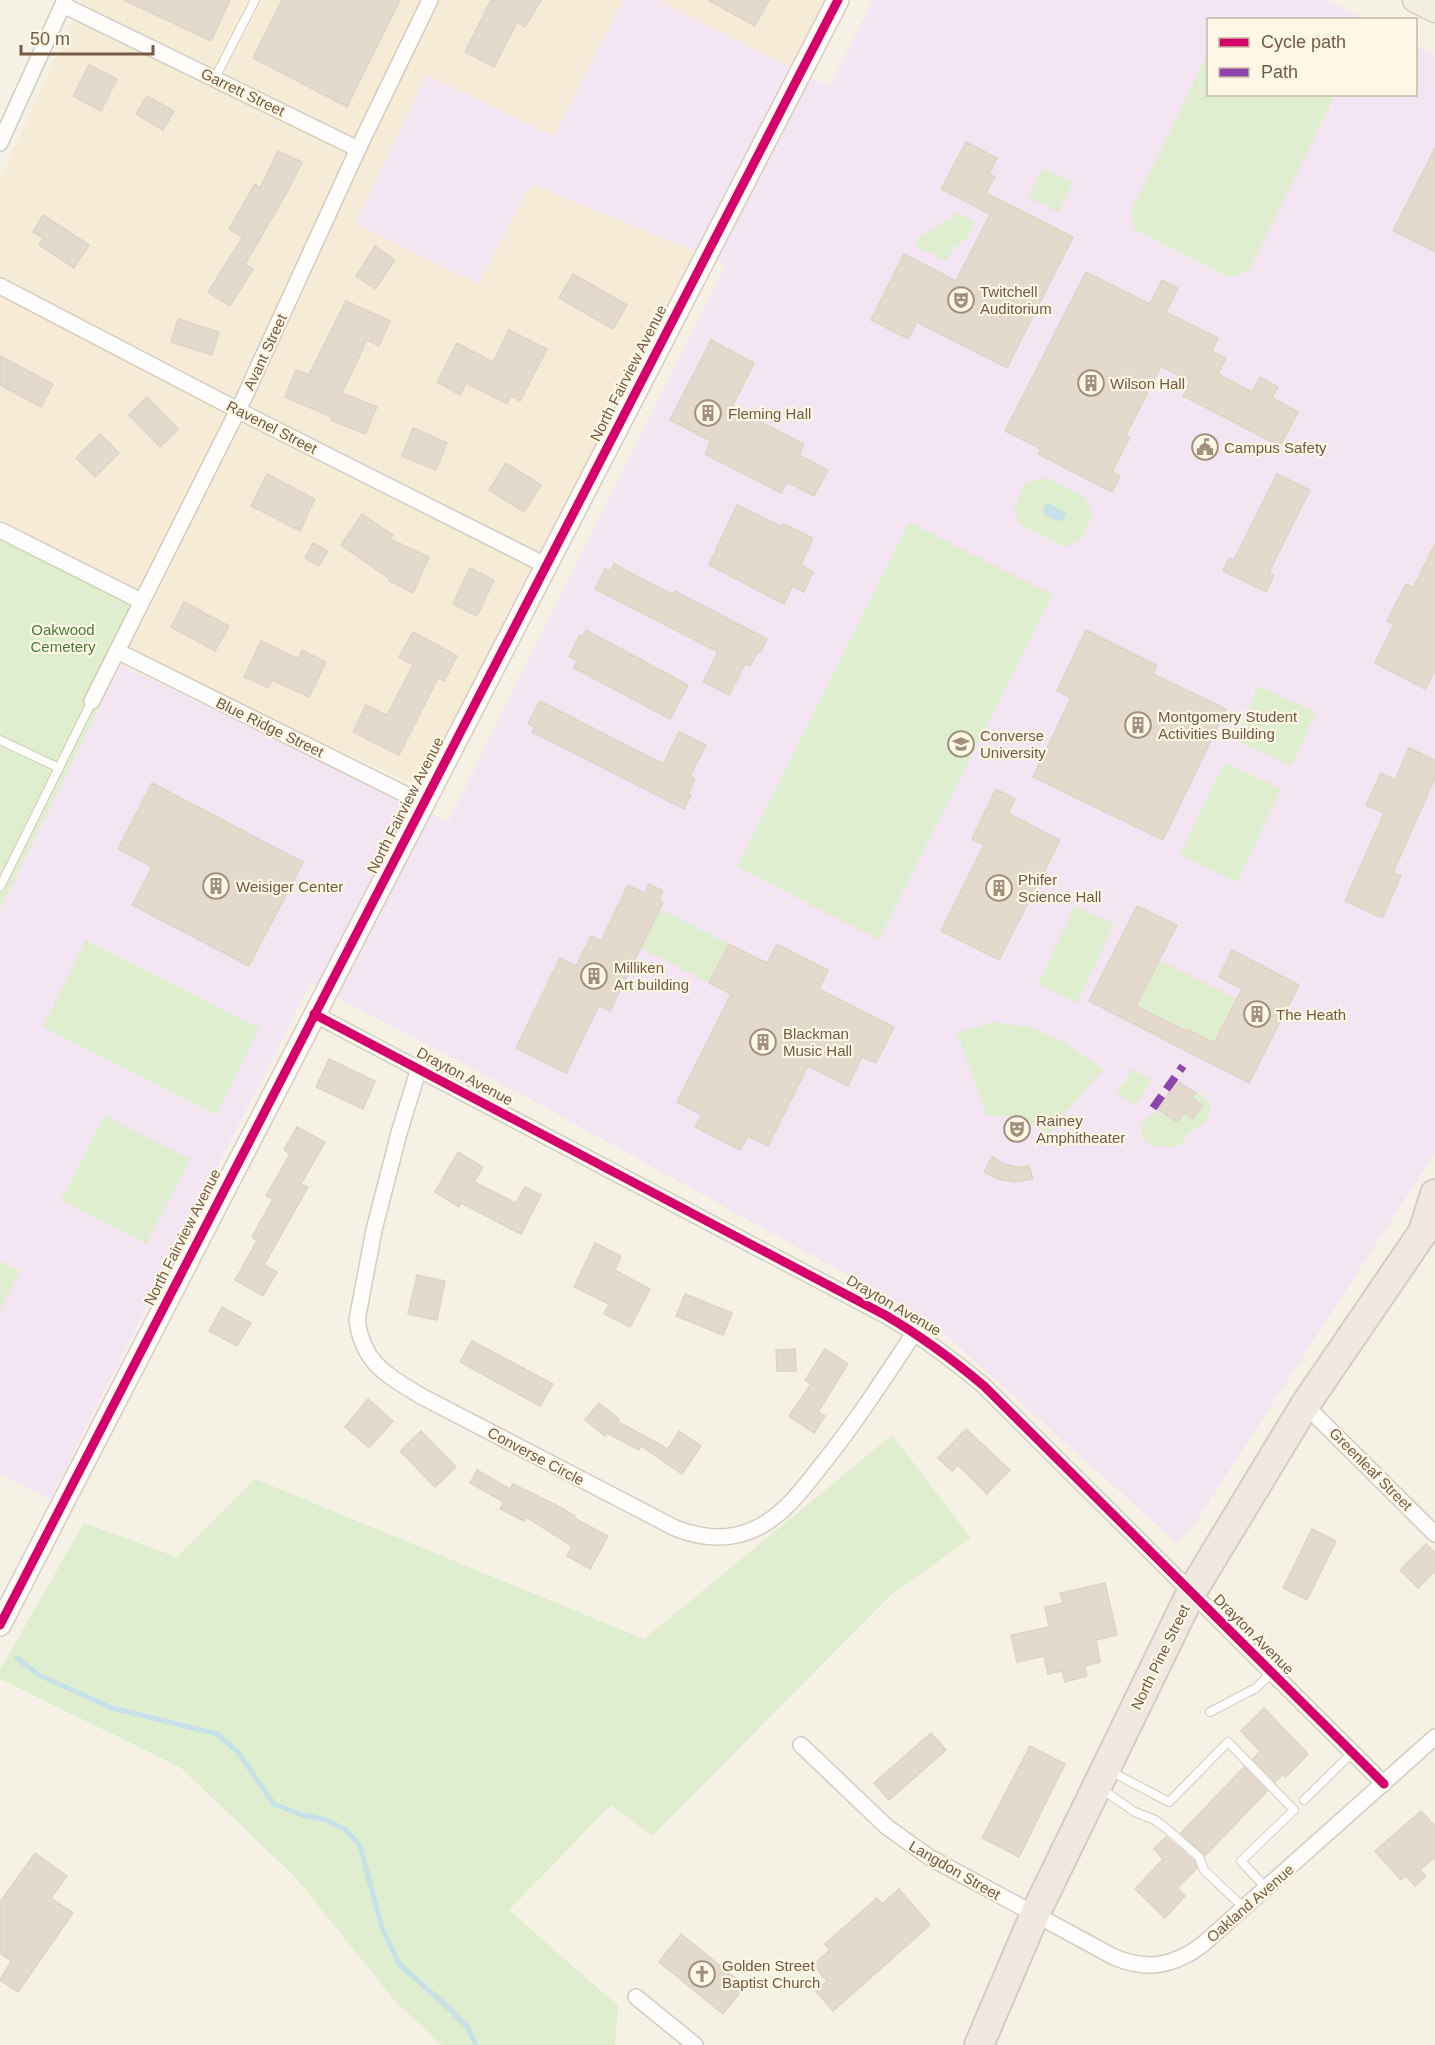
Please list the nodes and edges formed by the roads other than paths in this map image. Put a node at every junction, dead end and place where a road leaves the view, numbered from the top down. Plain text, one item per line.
1 (255, 0) edge
2 (430, 0) edge
3 (838, 0) edge
4 (1415, 0) edge
5 (64, 2) edge
6 (1435, 10) edge
7 (215, 78) junction
8 (2, 135) edge
9 (358, 149) junction
10 (0, 286) edge
11 (238, 410) junction
12 (0, 530) edge
13 (545, 565) junction
14 (141, 601) junction
15 (117, 651) junction
16 (92, 701) joint
17 (0, 740) edge
18 (59, 768) junction
19 (423, 803) junction
20 (0, 887) edge
21 (314, 1014) junction
22 (419, 1068) junction
23 (1435, 1194) edge
24 (1429, 1228) edge
25 (915, 1332) junction
26 (1305, 1405) junction
27 (1435, 1534) edge
28 (1191, 1593) junction
29 (0, 1625) edge
30 (1271, 1673) junction
31 (1210, 1712) dead end
32 (1435, 1737) edge
33 (801, 1745) dead end
34 (1352, 1752) junction
35 (1102, 1778) junction
36 (1384, 1784) junction
37 (1304, 1800) dead end
38 (1266, 1888) junction
39 (1244, 1908) junction
40 (1035, 1914) junction
41 (636, 1996) dead end
42 (695, 2045) edge
43 (979, 2045) edge

1 - 7 lane
2 - 9 street, Avant Street
3 - 13 street, North Fairview Avenue
4 - 6 main road
5 - 7 street, Garrett Street
5 - 8 street
7 - 9 street, Garrett Street
9 - 11 street, Avant Street
10 - 11 street, Ravenel Street
11 - 13 street, Ravenel Street
11 - 14 street, Avant Street
12 - 14 street
13 - 19 street, North Fairview Avenue
14 - 15 street, Avant Street
15 - 16 street, Avant Street
15 - 19 street, Blue Ridge Street
16 - 18 lane
17 - 18 lane
18 - 20 lane
19 - 21 street, North Fairview Avenue
21 - 22 street, Drayton Avenue
21 - 29 street, North Fairview Avenue
22 - 25 street, Drayton Avenue
22 - 25 street, Converse Circle
23 - 24 highway, North Pine Street
24 - 26 highway, North Pine Street
25 - 28 street, Drayton Avenue
26 - 27 street, Greenleaf Street
26 - 28 highway, North Pine Street
28 - 30 street, Drayton Avenue
28 - 35 highway, North Pine Street
30 - 31 lane
30 - 34 street, Drayton Avenue
32 - 36 street, Oakland Avenue
33 - 40 street, Langdon Street
34 - 36 street, Drayton Avenue
34 - 37 lane
35 - 38 lane
35 - 39 lane
35 - 40 highway, North Pine Street
36 - 38 street, Oakland Avenue
38 - 39 street, Oakland Avenue
39 - 40 street, Oakland Avenue
40 - 43 highway, North Pine Street
41 - 42 street

